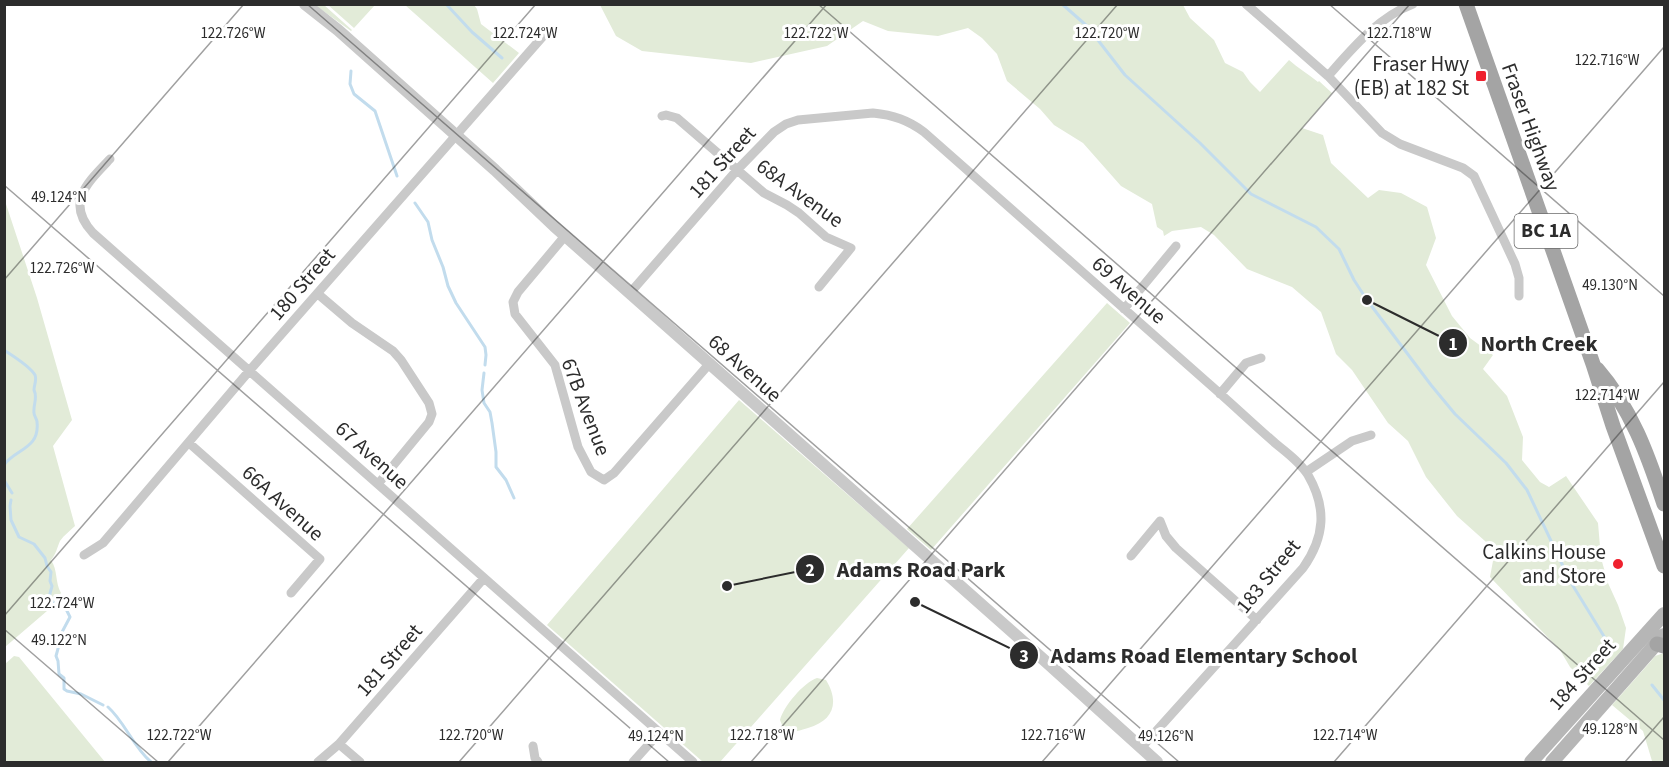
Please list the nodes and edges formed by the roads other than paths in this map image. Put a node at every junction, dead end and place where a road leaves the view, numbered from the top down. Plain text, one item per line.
1 (304, 4) edge
2 (1246, 4) edge
3 (1413, 4) edge
4 (1466, 4) edge
5 (545, 34) dead end
6 (1328, 76) junction
7 (873, 113) joint
8 (662, 116) dead end
9 (457, 136) junction
10 (110, 159) dead end
11 (737, 170) junction
12 (565, 236) junction
13 (1176, 246) dead end
14 (819, 286) dead end
15 (630, 293) junction
16 (318, 294) junction
17 (1519, 296) dead end
18 (1124, 309) junction
19 (1261, 358) dead end
20 (710, 363) junction
21 (1593, 364) junction
22 (250, 370) junction
23 (1220, 394) junction
24 (1371, 435) dead end
25 (189, 443) junction
26 (1306, 472) junction
27 (378, 484) junction
28 (1665, 504) edge
29 (1321, 529) joint
30 (84, 555) dead end
31 (1131, 556) dead end
32 (1665, 566) edge
33 (484, 578) junction
34 (291, 593) dead end
35 (1665, 614) edge
36 (1257, 620) junction
37 (1662, 642) edge
38 (659, 733) junction
39 (339, 744) junction
40 (533, 746) dead end
41 (1141, 748) junction
42 (318, 762) edge
43 (360, 762) edge
44 (538, 762) edge
45 (633, 762) edge
46 (693, 762) edge
47 (1157, 762) edge
48 (1531, 762) edge
49 (1552, 762) edge

1 - 9 street, 68 Avenue
2 - 6 street
3 - 6 street
4 - 21 main road, Fraser Highway / BC 1A
5 - 9 street, 180 Street
6 - 17 street
7 - 11 street, 181 Street
7 - 18 street, 69 Avenue
8 - 11 street, 68A Avenue
9 - 12 street, 68 Avenue
9 - 16 street, 180 Street
10 - 22 street, 67 Avenue
11 - 14 street, 68A Avenue
11 - 15 street, 181 Street
12 - 15 street, 68 Avenue
12 - 20 street, 67B Avenue
13 - 18 street
15 - 20 street, 68 Avenue
16 - 22 street, 180 Street
16 - 27 street
18 - 23 street, 69 Avenue
19 - 23 street
20 - 41 street, 68 Avenue
21 - 28 main road, Fraser Highway
21 - 32 main road, Fraser Highway / BC 1A
22 - 25 street, 180 Street
22 - 27 street, 67 Avenue
23 - 26 street, 69 Avenue
24 - 26 street
25 - 30 street, 180 Street
25 - 34 street, 66A Avenue
26 - 29 street, 69 Avenue
27 - 33 street, 67 Avenue
29 - 36 street, 183 Street
31 - 36 street
33 - 38 street, 67 Avenue
33 - 39 street, 181 Street
35 - 48 main road, 184 Street
36 - 41 street, 183 Street
37 - 49 main road, 184 Street
38 - 45 street
38 - 46 street, 67 Avenue
39 - 42 street, 181 Street
39 - 43 street
40 - 44 street
41 - 47 street, 68 Avenue

